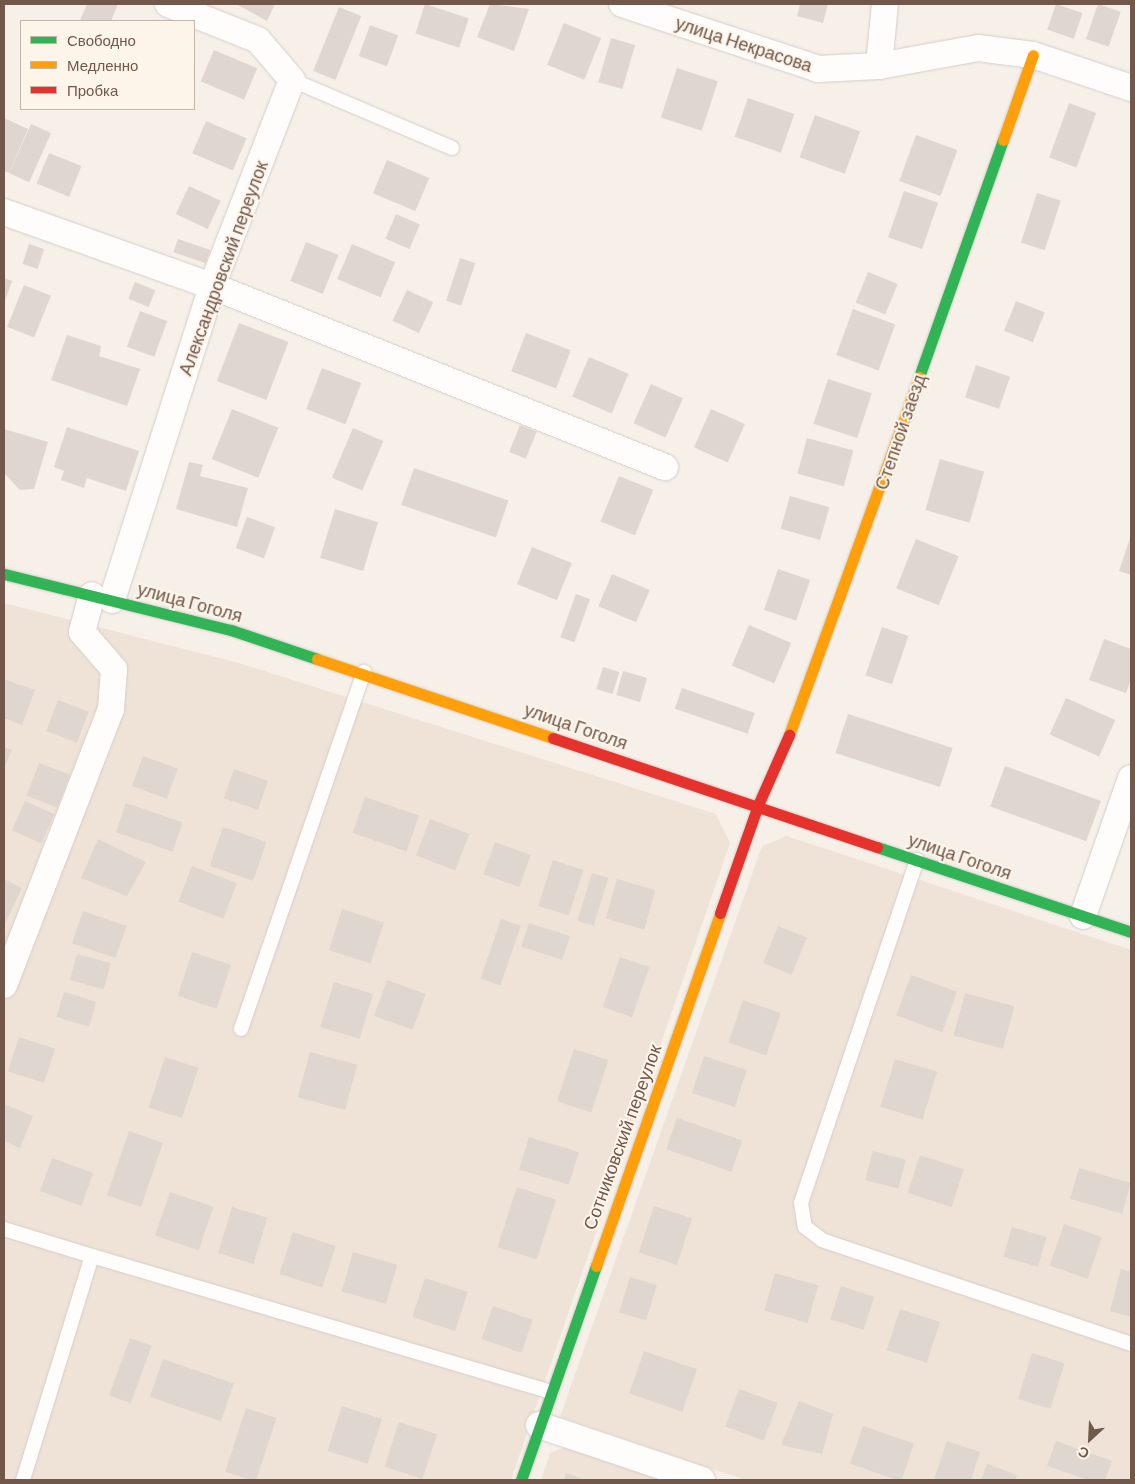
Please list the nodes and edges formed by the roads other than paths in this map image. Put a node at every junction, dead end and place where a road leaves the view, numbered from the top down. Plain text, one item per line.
1 (168, 4) edge
2 (622, 4) edge
3 (885, 4) edge
4 (1033, 55) junction
5 (879, 66) junction
6 (292, 80) junction
7 (1131, 88) edge
8 (452, 148) dead end
9 (4, 212) edge
10 (212, 286) junction
11 (664, 467) dead end
12 (4, 574) edge
13 (102, 597) junction
14 (364, 672) junction
15 (1131, 778) edge
16 (758, 806) junction
17 (917, 860) junction
18 (1083, 916) junction
19 (1131, 932) edge
20 (4, 985) edge
21 (241, 1029) dead end
22 (4, 1230) edge
23 (92, 1256) junction
24 (1131, 1344) edge
25 (550, 1392) junction
26 (539, 1425) junction
27 (23, 1480) edge
28 (521, 1480) edge
29 (702, 1480) edge

1 - 6 street
2 - 5 street, улица Некрасова
3 - 5 street
4 - 5 street, улица Некрасова
4 - 7 street, улица Некрасова
4 - 16 street, Степной заезд
6 - 8 lane
6 - 10 street, Александровский переулок
9 - 10 street
10 - 11 street
10 - 13 street, Александровский переулок
12 - 13 street, улица Гоголя
13 - 14 street, улица Гоголя
13 - 20 street, Александровский переулок
14 - 16 street, улица Гоголя
14 - 21 lane
15 - 18 street
16 - 17 street, улица Гоголя
16 - 25 street, Сотниковский переулок
17 - 18 street, улица Гоголя
17 - 24 lane
18 - 19 street, улица Гоголя
22 - 23 lane
23 - 25 lane
23 - 27 lane
25 - 26 street, Сотниковский переулок
26 - 28 street, Сотниковский переулок
26 - 29 street

